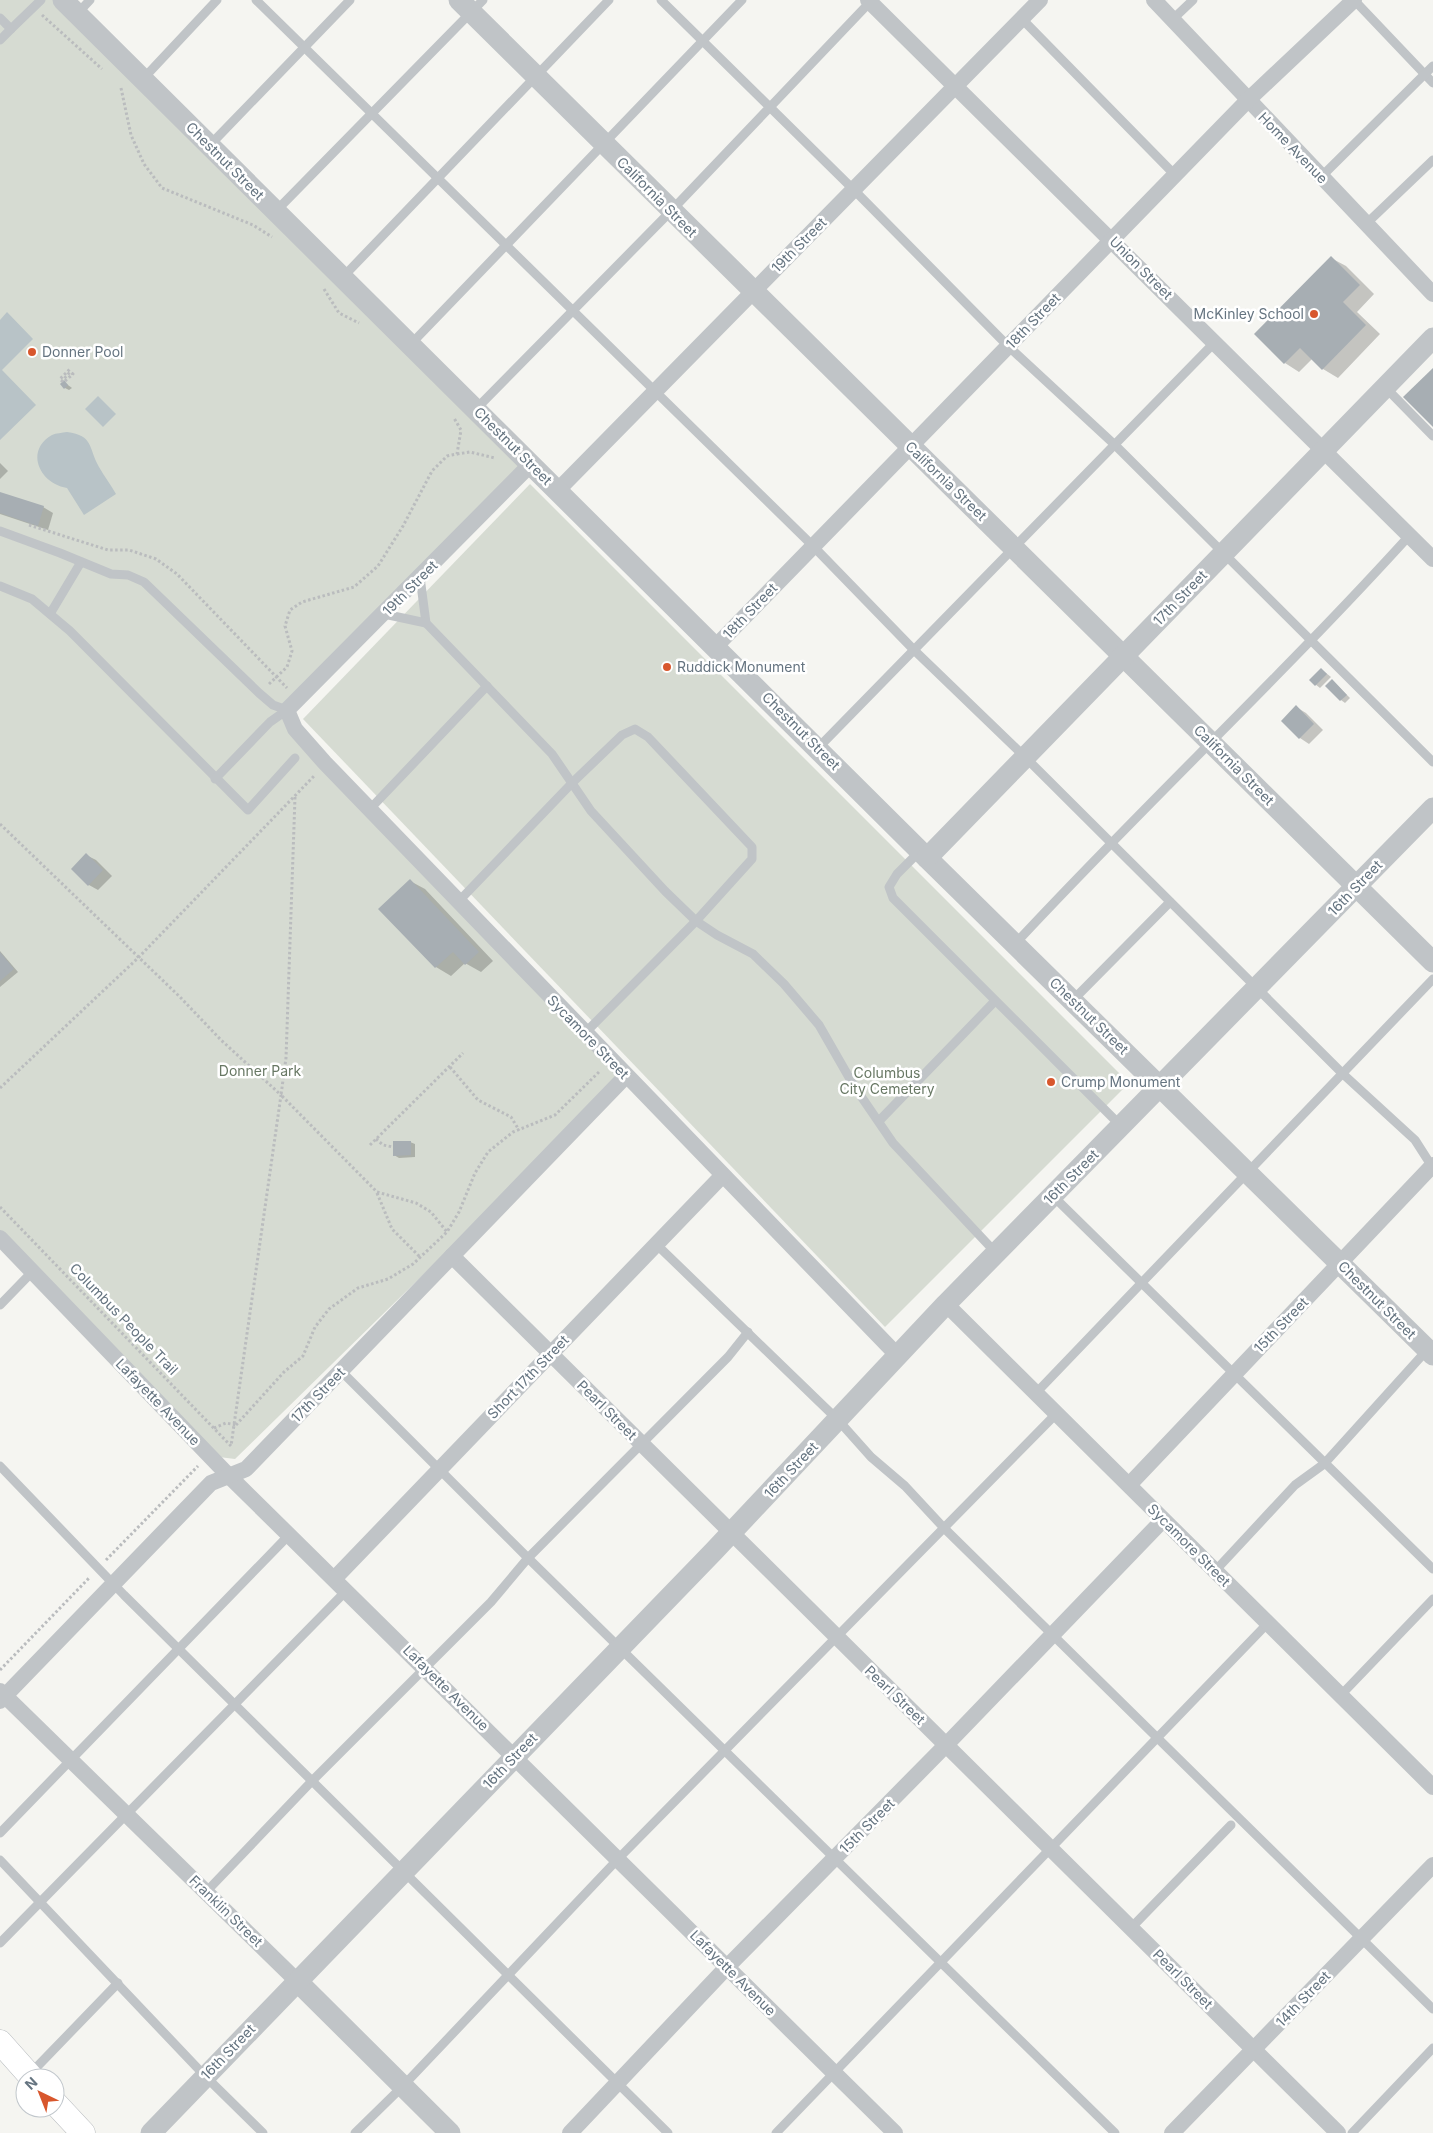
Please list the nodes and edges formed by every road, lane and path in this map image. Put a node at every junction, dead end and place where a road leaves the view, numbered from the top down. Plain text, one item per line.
1 (41, 0) edge
2 (217, 0) edge
3 (256, 0) edge
4 (350, 0) edge
5 (609, 0) edge
6 (661, 0) edge
7 (742, 0) edge
8 (1040, 0) edge
9 (1154, 0) edge
10 (1194, 0) edge
11 (1354, 0) edge
12 (870, 1) edge
13 (471, 4) edge
14 (77, 5) edge
15 (33, 8) junction
16 (0, 18) edge
17 (1022, 19) junction
18 (1173, 19) junction
19 (11, 29) junction
20 (0, 40) edge
21 (702, 41) junction
22 (305, 48) junction
23 (1433, 66) edge
24 (106, 72) dead end
25 (1424, 74) junction
26 (536, 77) junction
27 (143, 79) junction
28 (116, 83) dead end
29 (1433, 83) edge
30 (955, 86) junction
31 (1248, 100) junction
32 (771, 108) junction
33 (371, 113) junction
34 (210, 145) junction
35 (605, 145) junction
36 (1433, 160) edge
37 (1175, 175) junction
38 (1321, 176) junction
39 (438, 179) junction
40 (854, 190) junction
41 (276, 211) junction
42 (671, 211) junction
43 (1366, 224) junction
44 (278, 240) dead end
45 (1113, 240) junction
46 (506, 247) junction
47 (343, 278) junction
48 (320, 282) dead end
49 (753, 292) junction
50 (1433, 294) edge
51 (572, 311) junction
52 (362, 325) dead end
53 (1433, 338) edge
54 (1215, 342) junction
55 (410, 345) junction
56 (1008, 347) junction
57 (70, 369) dead end
58 (65, 381) dead end
59 (1385, 387) junction
60 (654, 392) junction
61 (476, 409) junction
62 (453, 416) dead end
63 (1433, 436) edge
64 (1115, 445) junction
65 (910, 447) junction
66 (1324, 451) junction
67 (457, 454) junction
68 (525, 471) junction
69 (558, 490) junction
70 (0, 531) edge
71 (1409, 536) junction
72 (813, 546) junction
73 (1014, 549) junction
74 (1224, 553) junction
75 (1433, 560) edge
76 (81, 562) junction
77 (420, 577) junction
78 (0, 586) edge
79 (50, 614) junction
80 (384, 614) junction
81 (426, 623) junction
82 (1311, 643) junction
83 (716, 646) junction
84 (914, 650) junction
85 (1123, 656) junction
86 (487, 686) junction
87 (259, 693) junction
88 (287, 710) junction
89 (1211, 743) junction
90 (818, 748) junction
91 (1025, 757) junction
92 (295, 758) dead end
93 (1433, 762) edge
94 (325, 764) junction
95 (215, 779) junction
96 (573, 782) junction
97 (295, 797) junction
98 (1433, 808) edge
99 (369, 810) junction
100 (0, 824) edge
101 (1111, 843) junction
102 (924, 854) junction
103 (1357, 886) junction
104 (458, 902) junction
105 (1170, 902) junction
106 (696, 921) junction
107 (1015, 944) junction
108 (138, 958) junction
109 (1433, 962) edge
110 (1433, 979) edge
111 (1257, 988) junction
112 (1073, 1000) junction
113 (995, 1001) junction
114 (585, 1034) junction
115 (602, 1051) junction
116 (463, 1053) dead end
117 (450, 1067) junction
118 (1343, 1074) junction
119 (626, 1076) junction
120 (1161, 1086) junction
121 (0, 1088) edge
122 (281, 1095) junction
123 (879, 1120) junction
124 (1121, 1127) junction
125 (519, 1130) junction
126 (376, 1139) junction
127 (370, 1145) dead end
128 (392, 1148) dead end
129 (1433, 1166) edge
130 (1248, 1173) junction
131 (722, 1176) junction
132 (376, 1192) junction
133 (1053, 1196) junction
134 (0, 1207) edge
135 (447, 1232) junction
136 (0, 1238) edge
137 (656, 1244) junction
138 (996, 1253) junction
139 (452, 1256) junction
140 (420, 1257) junction
141 (1340, 1263) junction
142 (32, 1272) junction
143 (1142, 1282) junction
144 (946, 1304) junction
145 (0, 1305) edge
146 (748, 1332) junction
147 (1431, 1350) edge
148 (551, 1354) junction
149 (898, 1357) junction
150 (341, 1371) junction
151 (1235, 1374) junction
152 (1036, 1393) junction
153 (1056, 1414) junction
154 (838, 1420) junction
155 (236, 1425) junction
156 (214, 1428) junction
157 (642, 1444) junction
158 (1324, 1464) junction
159 (0, 1466) edge
160 (439, 1470) junction
161 (230, 1476) junction
162 (1128, 1486) junction
163 (1163, 1520) junction
164 (944, 1528) junction
165 (732, 1532) junction
166 (290, 1534) junction
167 (528, 1558) junction
168 (1433, 1569) edge
169 (1215, 1571) junction
170 (335, 1578) junction
171 (113, 1584) junction
172 (347, 1590) junction
173 (1433, 1599) edge
174 (1268, 1623) junction
175 (1053, 1634) junction
176 (837, 1638) junction
177 (620, 1648) junction
178 (179, 1649) junction
179 (425, 1668) junction
180 (1341, 1695) junction
181 (2, 1696) edge
182 (235, 1704) junction
183 (1158, 1738) junction
184 (946, 1745) junction
185 (726, 1752) junction
186 (514, 1756) junction
187 (70, 1760) junction
188 (312, 1781) junction
189 (1433, 1786) edge
190 (125, 1814) junction
191 (1231, 1825) dead end
192 (0, 1833) edge
193 (1051, 1848) junction
194 (835, 1858) junction
195 (618, 1859) junction
196 (0, 1860) edge
197 (1433, 1865) edge
198 (403, 1871) junction
199 (206, 1892) junction
200 (41, 1902) junction
201 (1131, 1928) junction
202 (1361, 1939) junction
203 (0, 1943) edge
204 (941, 1962) junction
205 (727, 1967) junction
206 (508, 1975) junction
207 (297, 1981) junction
208 (118, 1983) junction
209 (1433, 2009) edge
210 (0, 2042) edge
211 (1433, 2048) edge
212 (1254, 2049) junction
213 (24, 2068) edge
214 (38, 2068) edge
215 (835, 2073) junction
216 (206, 2076) junction
217 (618, 2083) junction
218 (403, 2086) junction
219 (65, 2114) edge
220 (83, 2133) edge
221 (150, 2133) edge
222 (263, 2133) edge
223 (355, 2133) edge
224 (450, 2133) edge
225 (570, 2133) edge
226 (668, 2133) edge
227 (776, 2133) edge
228 (896, 2133) edge
229 (1115, 2133) edge
230 (1172, 2133) edge
231 (1338, 2133) edge
232 (1352, 2133) edge

1 - 15 lane
2 - 27 lane
3 - 22 lane
4 - 22 lane
5 - 26 lane
6 - 21 lane
7 - 21 lane
8 - 17 street, 19th Street
9 - 18 street, Home Avenue
10 - 18 lane
11 - 25 lane
11 - 31 street, 18th Street
12 - 30 street, Union Street
12 - 32 lane
13 - 26 street, California Street
13 - 33 lane
14 - 27 street, Chestnut Street
15 - 19 lane
15 - 24 path
16 - 19 lane
17 - 30 street, 19th Street
17 - 37 lane
18 - 31 street, Home Avenue
19 - 20 lane
21 - 32 lane
21 - 35 lane
22 - 33 lane
22 - 34 lane
23 - 25 lane
25 - 29 lane
25 - 38 lane
26 - 35 street, California Street
26 - 39 lane
27 - 34 street, Chestnut Street
28 - 44 path
30 - 40 street, 19th Street
30 - 45 street, Union Street
31 - 37 street, 18th Street
31 - 38 street, Home Avenue
32 - 40 lane
32 - 42 lane
33 - 39 lane
33 - 41 lane
34 - 41 street, Chestnut Street
35 - 42 street, California Street
35 - 46 lane
36 - 43 lane
37 - 45 street, 18th Street
38 - 43 street, Home Avenue
39 - 46 lane
39 - 47 lane
40 - 49 street, 19th Street
40 - 56 lane
41 - 47 street, Chestnut Street
42 - 49 street, California Street
42 - 51 lane
43 - 50 street, Home Avenue
45 - 54 street, Union Street
45 - 56 street, 18th Street
46 - 51 lane
46 - 55 lane
47 - 55 street, Chestnut Street
48 - 52 path
49 - 60 street, 19th Street
49 - 65 street, California Street
51 - 60 lane
51 - 61 lane
53 - 59 street, 17th Street
54 - 64 lane
54 - 66 street, Union Street
55 - 61 street, Chestnut Street
56 - 64 lane
56 - 65 street, 18th Street
57 - 58 path
59 - 63 lane
59 - 66 street, 17th Street
60 - 69 street, 19th Street
60 - 72 lane
61 - 68 street, Chestnut Street
62 - 67 path
64 - 73 lane
64 - 74 lane
65 - 72 street, 18th Street
65 - 73 street, California Street
66 - 71 street, Union Street
66 - 74 street, 17th Street
67 - 68 path
67 - 87 path
68 - 69 street, Chestnut Street
68 - 77 street, 19th Street
69 - 83 street, Chestnut Street
70 - 76 lane
71 - 75 street, Union Street
71 - 82 lane
72 - 83 street, 18th Street
72 - 84 lane
73 - 84 lane
73 - 85 street, California Street
74 - 82 lane
74 - 85 street, 17th Street
76 - 79 lane
76 - 87 lane
77 - 80 street, 19th Street
77 - 81 lane
78 - 79 lane
79 - 95 lane
80 - 81 lane
80 - 88 street, 19th Street
81 - 86 lane
82 - 89 lane
82 - 93 lane
83 - 90 street, Chestnut Street
84 - 90 lane
84 - 91 lane
85 - 89 street, California Street
85 - 91 street, 17th Street
86 - 96 lane
86 - 99 lane
87 - 88 lane
88 - 94 street, Sycamore Street
88 - 95 lane
89 - 101 lane
89 - 103 street, California Street
90 - 102 street, Chestnut Street
91 - 101 lane
91 - 102 street, 17th Street
92 - 95 lane
94 - 97 path
94 - 99 street, Sycamore Street
96 - 104 lane
96 - 106 lane
96 - 106 lane
97 - 108 path
97 - 122 path
98 - 103 street, 16th Street
99 - 104 street, Sycamore Street
100 - 108 path
101 - 105 lane
101 - 107 lane
102 - 107 street, Chestnut Street
102 - 113 lane
103 - 109 street, California Street
103 - 111 street, 16th Street
104 - 114 street, Sycamore Street
105 - 111 lane
105 - 112 lane
106 - 114 lane
106 - 123 lane
107 - 112 street, Chestnut Street
108 - 121 path
108 - 122 path
110 - 118 lane
111 - 118 lane
111 - 120 street, 16th Street
112 - 120 street, Chestnut Street
113 - 123 lane
113 - 124 lane
114 - 115 street, Sycamore Street
115 - 119 street, Sycamore Street
115 - 125 path
116 - 117 path
117 - 125 path
117 - 126 path
118 - 129 lane
118 - 130 lane
119 - 131 street, Sycamore Street
119 - 139 street, 17th Street
120 - 124 street, 16th Street
120 - 130 street, Chestnut Street
122 - 132 path
122 - 155 path
123 - 138 lane
124 - 133 street, 16th Street
125 - 135 path
126 - 127 path
126 - 128 path
129 - 141 street, 15th Street
130 - 141 street, Chestnut Street
130 - 143 lane
131 - 137 street, Short 17th Street
131 - 149 street, Sycamore Street
132 - 135 path
132 - 140 path
133 - 138 street, 16th Street
133 - 143 lane
134 - 156 path, Columbus People Trail
135 - 140 path
136 - 142 street, Lafayette Avenue
137 - 146 lane
137 - 148 street, Short 17th Street
138 - 144 street, 16th Street
139 - 148 street, Pearl Street
139 - 150 street, 17th Street
140 - 155 path
141 - 147 street, Chestnut Street
141 - 151 street, 15th Street
142 - 145 lane
142 - 161 street, Lafayette Avenue
143 - 151 lane
143 - 152 lane
144 - 149 street, 16th Street
144 - 152 street, Sycamore Street
146 - 154 lane
146 - 157 lane
147 - 158 lane
148 - 157 street, Pearl Street
148 - 160 street, Short 17th Street
149 - 154 street, 16th Street
150 - 160 lane
150 - 161 street, 17th Street
151 - 158 lane
151 - 162 street, 15th Street
152 - 153 street, Sycamore Street
153 - 162 street, Sycamore Street
153 - 164 lane
154 - 164 lane
154 - 165 street, 16th Street
155 - 156 path
155 - 156 path, Columbus People Trail
157 - 165 street, Pearl Street
157 - 167 lane
158 - 168 lane
158 - 169 lane
159 - 171 lane
160 - 167 lane
160 - 170 street, Short 17th Street
161 - 166 street, Lafayette Avenue
161 - 171 street, 17th Street
162 - 163 street, Sycamore Street
163 - 169 street, Sycamore Street
163 - 175 street, 15th Street
164 - 175 lane
164 - 176 lane
165 - 176 street, Pearl Street
165 - 177 street, 16th Street
166 - 170 street, Lafayette Avenue
166 - 178 lane
167 - 177 lane
167 - 179 lane
169 - 174 street, Sycamore Street
170 - 172 street, Lafayette Avenue
171 - 178 lane
171 - 181 street, 17th Street
172 - 179 street, Lafayette Avenue
172 - 182 lane
173 - 180 lane
174 - 180 street, Sycamore Street
174 - 183 lane
175 - 183 lane
175 - 184 street, 15th Street
176 - 184 street, Pearl Street
176 - 185 lane
177 - 185 lane
177 - 186 street, 16th Street
178 - 182 lane
178 - 187 lane
179 - 186 street, Lafayette Avenue
179 - 188 lane
180 - 189 street, Sycamore Street
181 - 187 street, Franklin Street
182 - 188 lane
182 - 190 lane
183 - 193 lane
183 - 202 lane
184 - 193 street, Pearl Street
184 - 194 street, 15th Street
185 - 194 lane
185 - 195 lane
186 - 195 street, Lafayette Avenue
186 - 198 street, 16th Street
187 - 190 street, Franklin Street
187 - 192 lane
188 - 198 lane
188 - 199 lane
190 - 199 street, Franklin Street
190 - 200 lane
191 - 201 lane
193 - 201 street, Pearl Street
193 - 204 lane
194 - 204 lane
194 - 205 street, 15th Street
195 - 205 street, Lafayette Avenue
195 - 206 lane
196 - 200 lane
197 - 202 street, 14th Street
198 - 206 lane
198 - 207 street, 16th Street
199 - 207 street, Franklin Street
200 - 203 lane
200 - 208 lane
201 - 212 street, Pearl Street
202 - 209 lane
202 - 212 street, 14th Street
204 - 215 lane
204 - 229 lane
205 - 215 street, Lafayette Avenue
205 - 217 street, 15th Street
206 - 217 lane
206 - 218 lane
207 - 216 street, 16th Street
207 - 218 street, Franklin Street
208 - 214 lane
208 - 216 lane
210 - 213 main road
211 - 232 lane
212 - 230 street, 14th Street
212 - 231 street, Pearl Street
215 - 227 lane
215 - 228 street, Lafayette Avenue
216 - 221 street, 16th Street
216 - 222 lane
217 - 225 street, 15th Street
217 - 226 lane
218 - 223 lane
218 - 224 street, Franklin Street
219 - 220 main road

